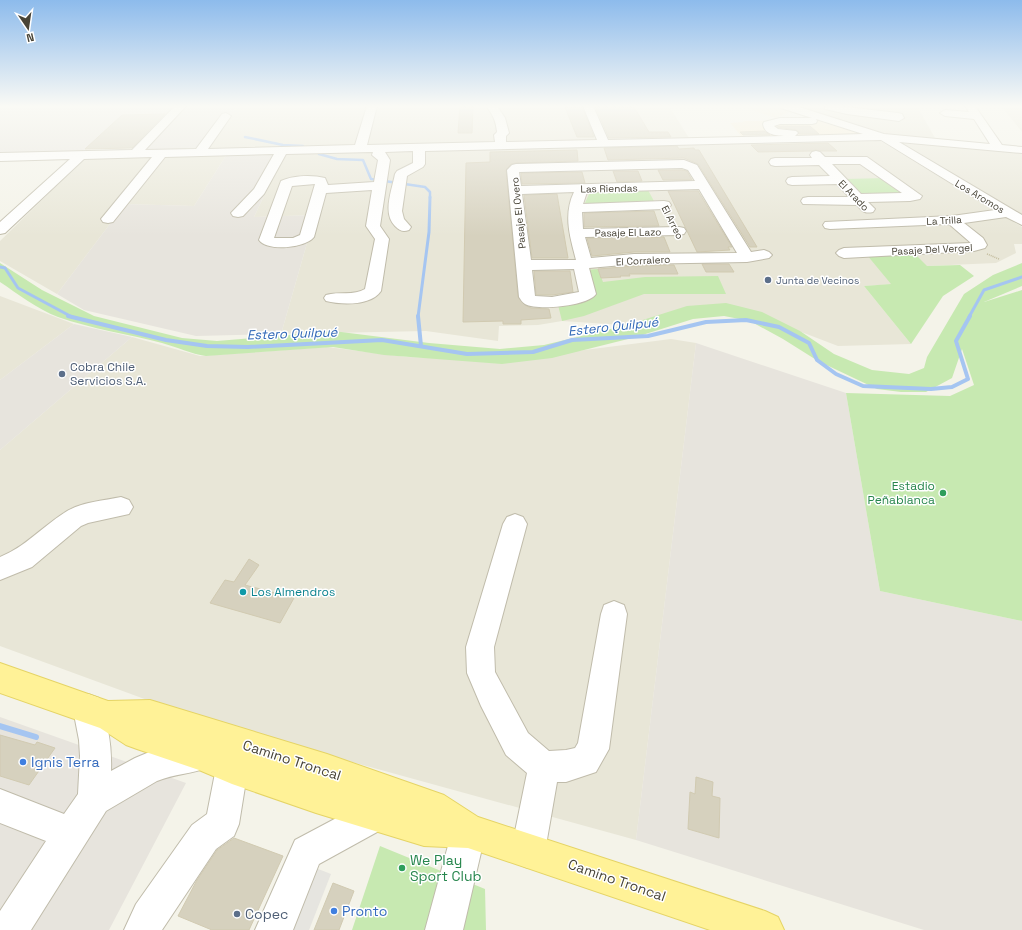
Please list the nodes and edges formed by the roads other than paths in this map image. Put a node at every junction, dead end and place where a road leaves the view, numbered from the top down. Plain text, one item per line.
1 (140, 149) edge
2 (202, 149) edge
3 (305, 149) edge
4 (380, 149) edge
5 (419, 149) edge
6 (595, 149) edge
7 (811, 149) edge
8 (903, 149) edge
9 (282, 150) junction
10 (250, 151) junction
11 (200, 152) junction
12 (136, 153) junction
13 (162, 153) junction
14 (81, 155) junction
15 (0, 157) edge
16 (822, 161) junction
17 (775, 162) dead end
18 (599, 166) junction
19 (840, 180) junction
20 (792, 181) dead end
21 (704, 185) junction
22 (379, 186) junction
23 (656, 187) junction
24 (321, 188) junction
25 (607, 188) junction
26 (582, 189) junction
27 (515, 190) junction
28 (259, 191) junction
29 (859, 200) junction
30 (808, 202) dead end
31 (664, 205) junction
32 (575, 208) junction
33 (238, 213) dead end
34 (1008, 213) junction
35 (108, 219) dead end
36 (952, 220) junction
37 (880, 222) junction
38 (1022, 222) edge
39 (830, 225) dead end
40 (404, 227) dead end
41 (0, 230) edge
42 (679, 231) junction
43 (577, 233) junction
44 (907, 251) junction
45 (844, 253) dead end
46 (764, 255) dead end
47 (748, 257) junction
48 (690, 258) junction
49 (585, 263) junction
50 (523, 265) junction
51 (332, 298) dead end
52 (121, 507) dead end
53 (515, 524) dead end
54 (0, 569) edge
55 (614, 614) dead end
56 (0, 678) edge
57 (98, 713) junction
58 (218, 762) junction
59 (544, 767) junction
60 (94, 799) junction
61 (0, 806) edge
62 (376, 814) junction
63 (469, 831) junction
64 (72, 834) junction
65 (528, 851) junction
66 (9, 930) edge
67 (143, 930) edge
68 (274, 930) edge
69 (444, 930) edge
70 (765, 930) edge

1 - 12 street
2 - 11 street
3 - 9 street
4 - 22 street
5 - 40 street
6 - 18 street
7 - 16 street, El Arado
8 - 34 street, Los Aromos
9 - 10 street
9 - 28 street
10 - 11 street
10 - 28 street
11 - 13 street
12 - 13 street
12 - 14 street
13 - 35 street
14 - 15 street
14 - 41 street
16 - 17 street
16 - 19 street, El Arado
16 - 29 street
18 - 21 street
18 - 25 street
18 - 27 street, Pasaje El Overo
19 - 20 street
19 - 29 street, El Arado
21 - 23 street, Las Riendas
21 - 47 street
22 - 24 street
22 - 51 street
23 - 25 street, Las Riendas
23 - 31 street, El Arreo
24 - 24 street
25 - 26 street, Las Riendas
26 - 27 street, Las Riendas
26 - 32 street
27 - 50 street, Pasaje El Overo
28 - 33 street
29 - 30 street
29 - 37 street, El Arado
31 - 32 street
31 - 42 street, El Arreo
32 - 43 street
34 - 36 street, La Trilla
34 - 38 street, Los Aromos
36 - 37 street, La Trilla
36 - 44 street, Pasaje Del Vergel
37 - 39 street, La Trilla
37 - 44 street, El Arado
42 - 43 street, Pasaje El Lazo
42 - 48 street, El Arreo
43 - 49 street
44 - 45 street, Pasaje Del Vergel
46 - 47 street, El Corralero
47 - 48 street, El Corralero
48 - 49 street, El Corralero
49 - 50 street, El Corralero
49 - 50 street, Pasaje El Overo
52 - 54 street
53 - 59 street
55 - 59 street
56 - 57 main road, Camino Troncal
57 - 58 main road, Camino Troncal
57 - 60 street
57 - 63 main road, Camino Troncal
58 - 60 street
58 - 62 main road, Camino Troncal
58 - 67 street
59 - 65 street
60 - 64 street
61 - 64 street
62 - 63 main road, Camino Troncal
62 - 68 street
63 - 65 main road, Camino Troncal
63 - 69 street
64 - 66 street
65 - 70 main road, Camino Troncal

